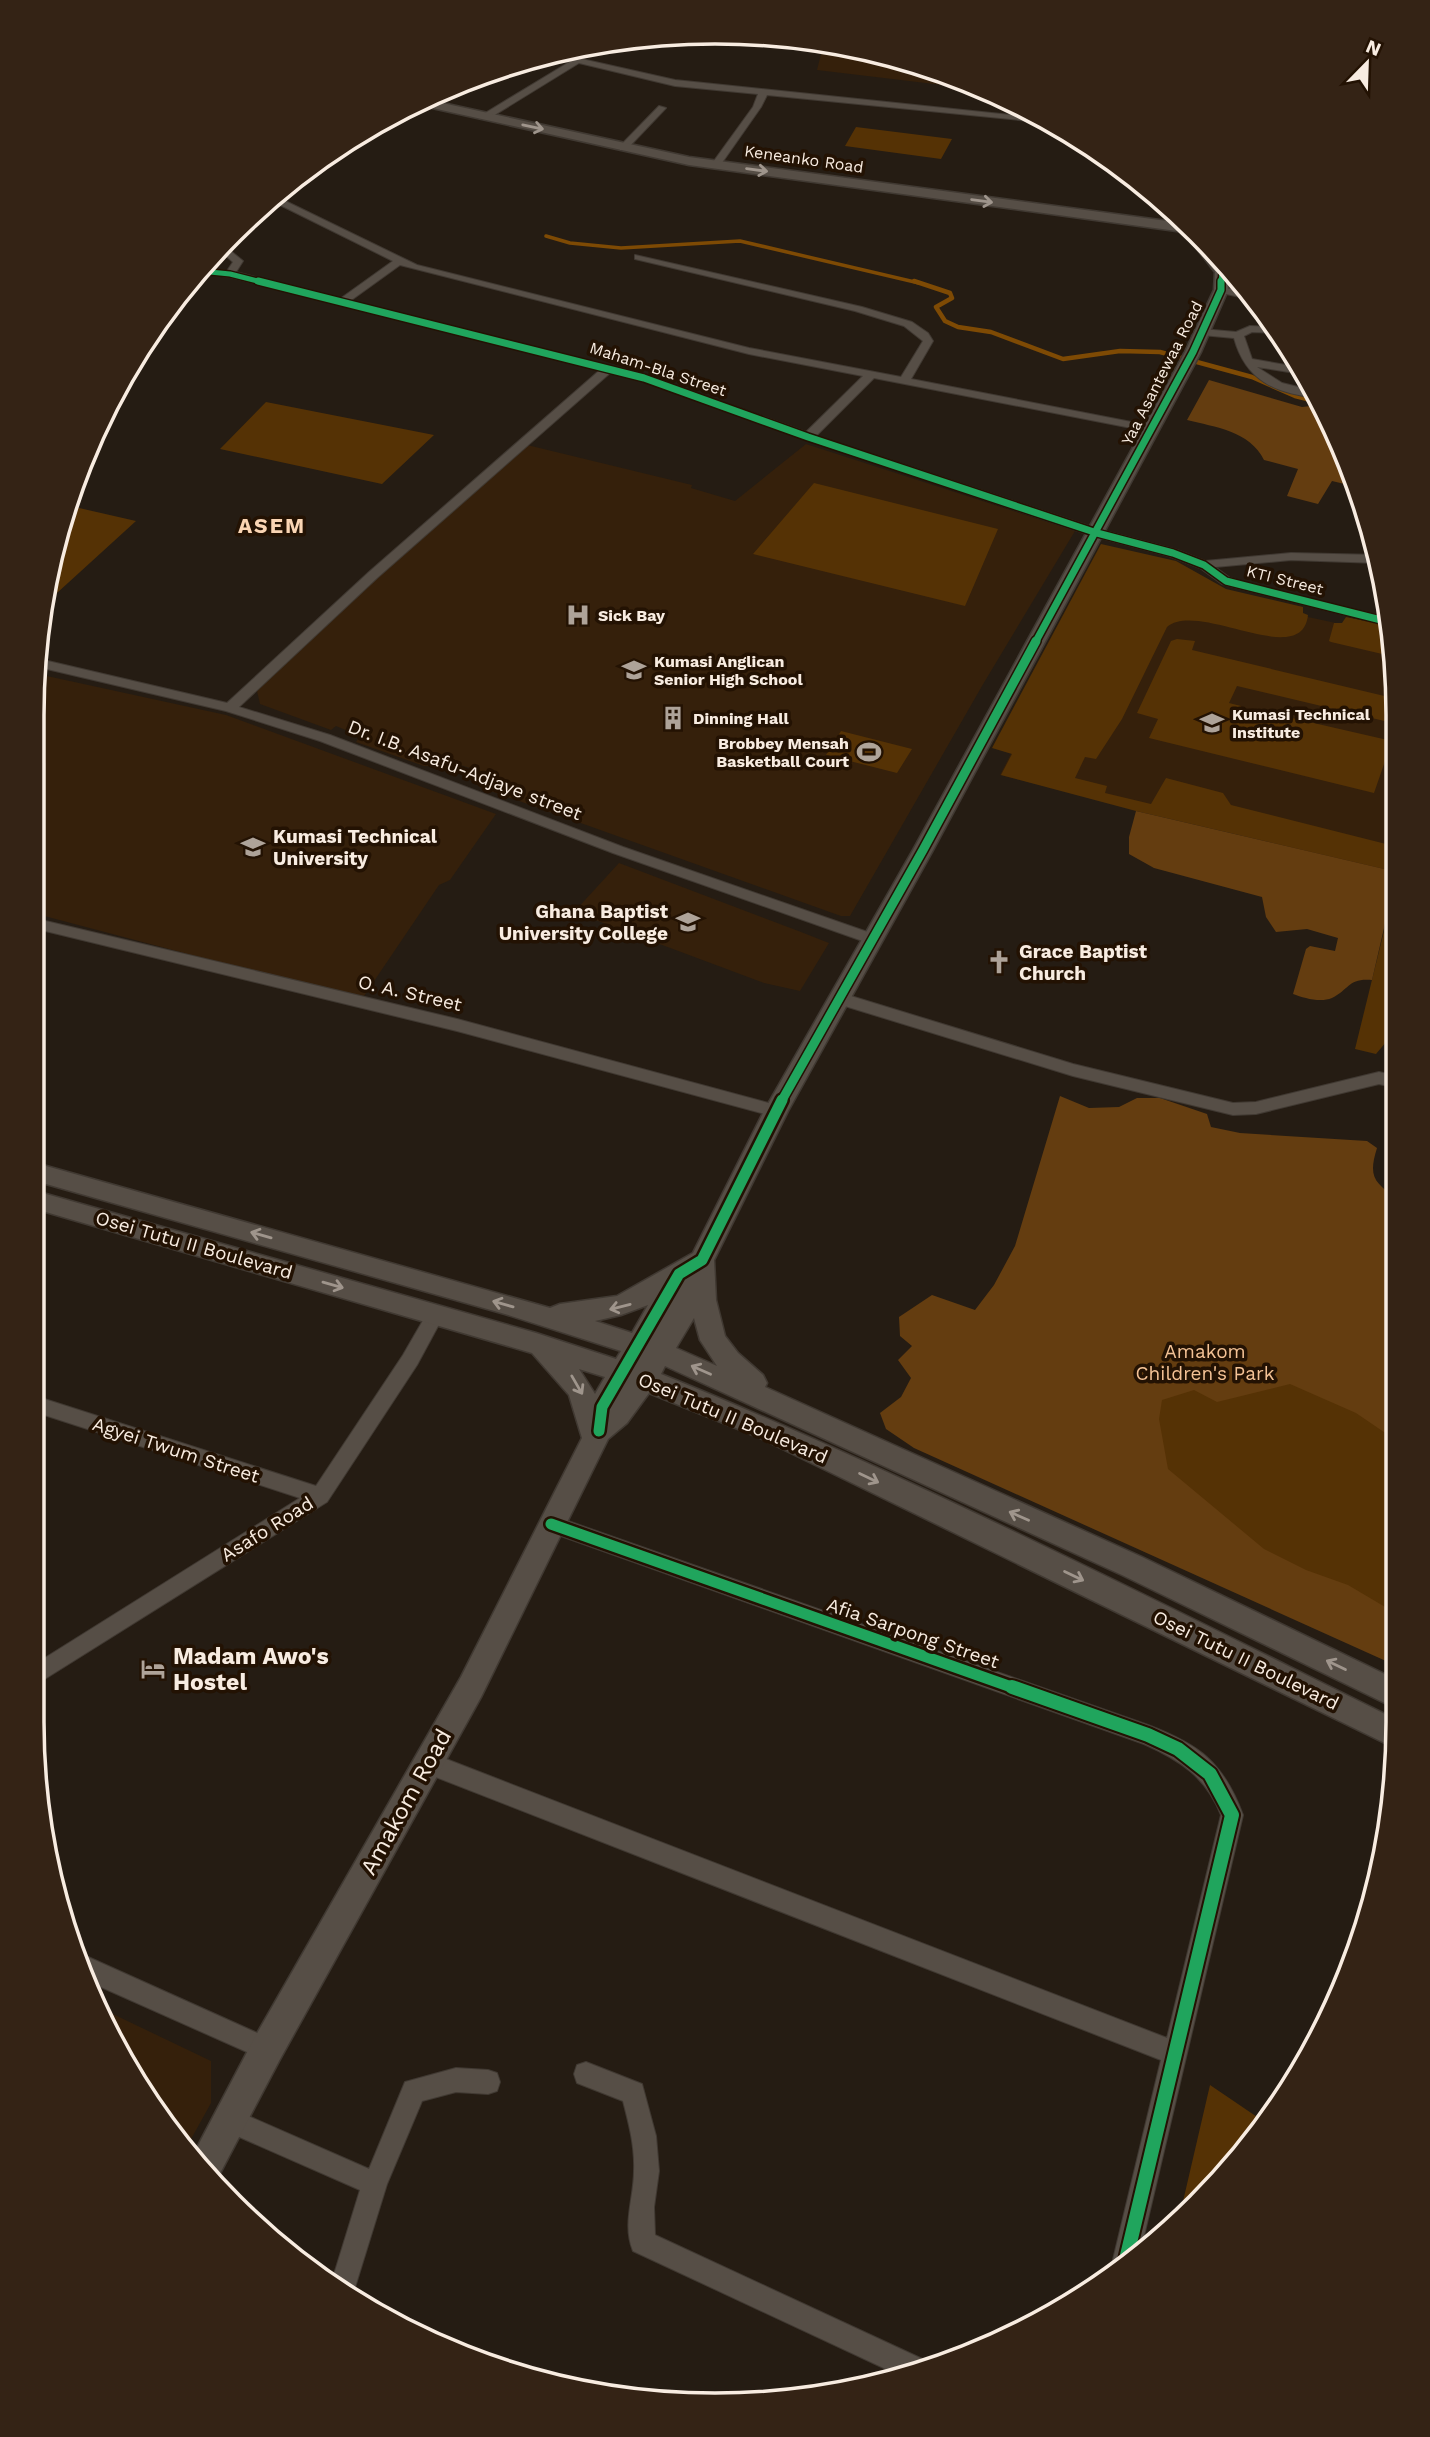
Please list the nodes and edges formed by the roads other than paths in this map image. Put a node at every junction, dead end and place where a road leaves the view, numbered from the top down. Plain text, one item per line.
1 (572, 60) edge
2 (577, 61) junction
3 (763, 93) junction
4 (435, 106) edge
5 (662, 108) dead end
6 (485, 117) junction
7 (1022, 119) edge
8 (623, 148) junction
9 (716, 165) junction
10 (281, 202) edge
11 (1176, 227) edge
12 (228, 253) edge
13 (639, 257) dead end
14 (399, 261) junction
15 (210, 272) edge
16 (230, 274) junction
17 (1222, 274) edge
18 (1221, 290) junction
19 (1238, 294) edge
20 (342, 302) junction
21 (1264, 330) edge
22 (1202, 332) junction
23 (1238, 335) junction
24 (1248, 362) junction
25 (609, 368) junction
26 (1290, 369) edge
27 (872, 375) junction
28 (905, 380) junction
29 (1303, 391) edge
30 (1152, 429) junction
31 (808, 437) junction
32 (1097, 533) junction
33 (1367, 559) edge
34 (1204, 565) junction
35 (1380, 620) edge
36 (46, 665) edge
37 (230, 708) junction
38 (44, 926) edge
39 (874, 940) junction
40 (841, 999) junction
41 (1386, 1080) edge
42 (776, 1111) junction
43 (44, 1174) edge
44 (44, 1202) edge
45 (694, 1272) junction
46 (435, 1315) junction
47 (542, 1315) junction
48 (536, 1344) junction
49 (649, 1349) junction
50 (634, 1376) junction
51 (44, 1408) edge
52 (795, 1412) junction
53 (596, 1436) junction
54 (320, 1496) junction
55 (551, 1524) junction
56 (44, 1659) edge
57 (1386, 1690) edge
58 (1386, 1729) edge
59 (428, 1763) junction
60 (92, 1971) edge
61 (267, 2049) junction
62 (1175, 2054) junction
63 (586, 2074) dead end
64 (488, 2082) dead end
65 (230, 2120) junction
66 (208, 2162) edge
67 (375, 2185) junction
68 (1128, 2252) edge
69 (345, 2282) edge
70 (907, 2365) edge

1 - 2 street
2 - 3 street
2 - 6 street
3 - 7 street
3 - 9 street
4 - 6 street, Keneanko Road
5 - 8 street
6 -> 8 street, Keneanko Road
8 - 9 street, Keneanko Road
9 -> 11 street, Keneanko Road
10 - 14 street
12 - 16 street
13 - 28 street
14 - 20 street
14 - 27 street
15 - 16 street, Maham-Bla Street
16 - 20 street, Maham-Bla Street
17 - 18 street, Yaa Asantewaa Road
18 - 19 street
18 - 22 street, Yaa Asantewaa Road
20 - 25 street, Maham-Bla Street
21 - 23 street
22 - 23 street
22 - 30 street, Yaa Asantewaa Road
23 - 24 street
24 - 26 street
24 - 29 street
25 - 31 street, Maham-Bla Street
25 - 37 street
27 - 28 street
27 - 31 street
28 - 30 street
30 - 32 street, Yaa Asantewaa Road
31 - 32 street, Maham-Bla Street
32 - 34 street, KTI Street
32 - 39 street, Yaa Asantewaa Road
33 - 34 street
34 - 35 street, KTI Street
36 - 37 street, Dr. I.B. Asafu-Adjaye street
37 - 39 street, Dr. I.B. Asafu-Adjaye street
38 - 42 street, O. A. Street
39 - 40 street, Amakom Road
40 - 41 street
40 - 42 street, Amakom Road
42 - 45 street, Amakom Road
47 -> 43 street, Osei Tutu II Boulevard
44 -> 46 street, Osei Tutu II Boulevard
45 -> 47 street
45 - 49 street, Amakom Road
45 - 52 street
46 - 48 street, Osei Tutu II Boulevard
46 - 54 street, Asafo Road
47 - 49 street, Osei Tutu II Boulevard
48 - 50 street, Osei Tutu II Boulevard
48 -> 53 street
49 - 50 street, Amakom Road
52 -> 49 street, Osei Tutu II Boulevard
50 - 53 street, Amakom Road
50 -> 58 street, Osei Tutu II Boulevard
51 - 54 street, Agyei Twum Street
57 -> 52 street, Osei Tutu II Boulevard
53 - 55 street, Amakom Road
54 - 56 street, Asafo Road
55 - 59 street, Amakom Road
55 - 62 street, Afia Sarpong Street
59 - 61 street, Amakom Road
59 - 62 street
60 - 61 street
61 - 65 street, Amakom Road
62 - 68 street
63 - 70 street
64 - 67 street
65 - 66 street, Amakom Road
65 - 67 street
67 - 69 street

